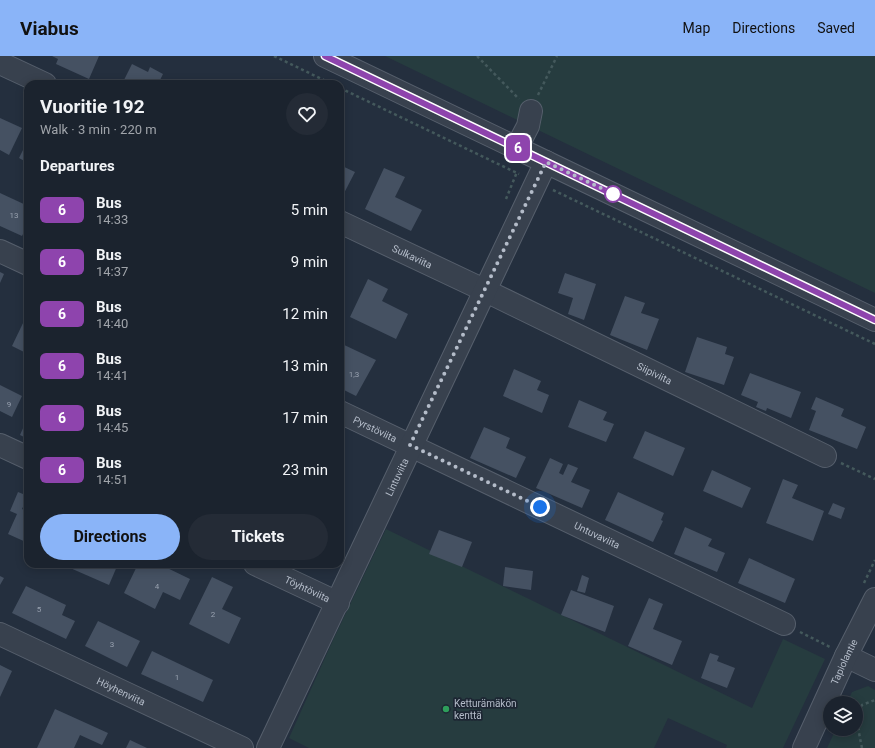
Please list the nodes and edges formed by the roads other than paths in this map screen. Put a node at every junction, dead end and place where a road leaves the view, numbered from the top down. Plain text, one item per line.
1 (325, 56) edge
2 (0, 63) edge
3 (36, 80) edge
4 (531, 111) road end
5 (517, 147) junction
6 (546, 162) junction
7 (344, 224) edge
8 (0, 251) edge
9 (24, 262) edge
10 (484, 290) junction
11 (875, 320) edge
12 (344, 414) edge
13 (0, 445) edge
14 (410, 445) junction
15 (24, 456) edge
16 (824, 456) road end
17 (264, 568) edge
18 (875, 599) edge
19 (338, 603) junction
20 (784, 624) road end
21 (0, 634) edge
22 (846, 656) junction
23 (875, 670) edge
24 (242, 748) edge
25 (268, 748) edge
26 (804, 748) edge

1 - 5 street
2 - 3 street
4 - 5 street
5 - 6 street
6 - 10 street, Lintuviita
6 - 11 street
7 - 10 street, Sulkaviita
8 - 9 street
10 - 14 street, Lintuviita
10 - 16 street, Siipiviita
12 - 14 street, Pyrstöviita
13 - 15 street
14 - 19 street, Lintuviita
14 - 20 street, Untuvaviita
17 - 19 street, Töyhtöviita
18 - 22 street, Tapiolantie
19 - 25 street, Lintuviita
21 - 24 street, Höyhenviita
22 - 23 street
22 - 26 street, Tapiolantie

